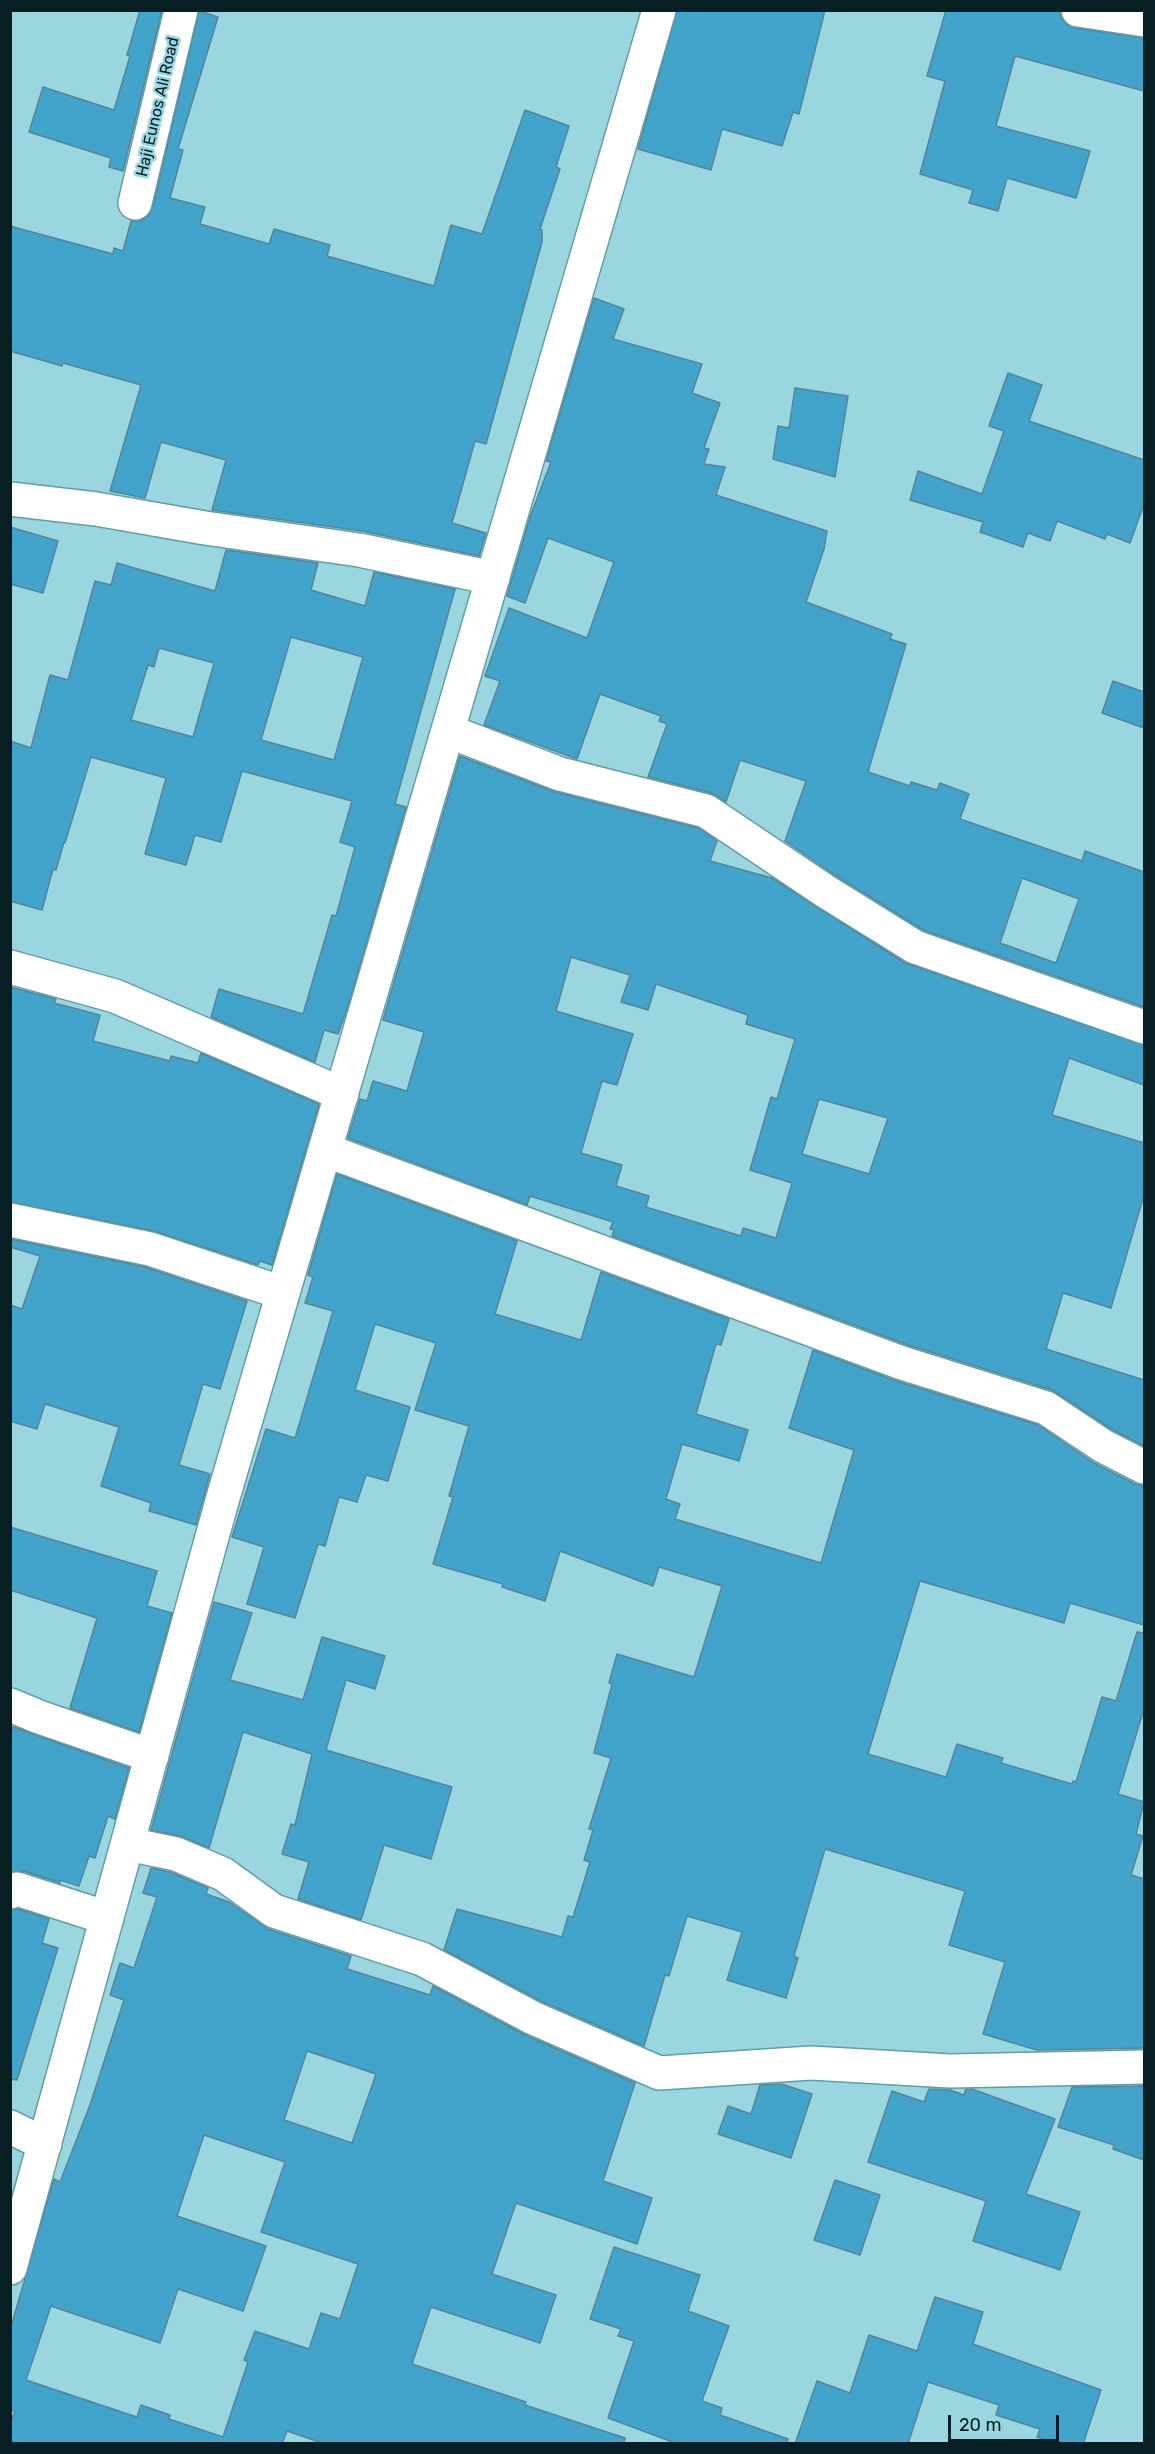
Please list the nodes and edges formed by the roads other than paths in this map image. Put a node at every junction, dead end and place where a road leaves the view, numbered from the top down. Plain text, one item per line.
1 (181, 10) edge
2 (659, 10) edge
3 (1078, 10) edge
4 (1144, 20) edge
5 (135, 203) dead end
6 (10, 499) edge
7 (493, 578) junction
8 (448, 731) junction
9 (10, 967) edge
10 (1144, 1027) edge
11 (342, 1094) junction
12 (325, 1150) junction
13 (10, 1220) edge
14 (283, 1293) junction
15 (1144, 1467) edge
16 (10, 1705) edge
17 (152, 1756) junction
18 (128, 1844) junction
19 (10, 1892) edge
20 (107, 1918) junction
21 (1144, 2067) edge
22 (10, 2127) edge
23 (45, 2144) junction
24 (10, 2268) edge

1 - 5 street, Haji Eunos Ali Road
2 - 7 street
3 - 4 street
6 - 7 street
7 - 8 street
8 - 10 street
8 - 11 street
9 - 11 street
11 - 12 street
12 - 14 street
12 - 15 street
13 - 14 street
14 - 17 street
16 - 17 street
17 - 18 street
18 - 20 street
18 - 21 street
19 - 20 street
20 - 23 street
22 - 23 street
23 - 24 street

